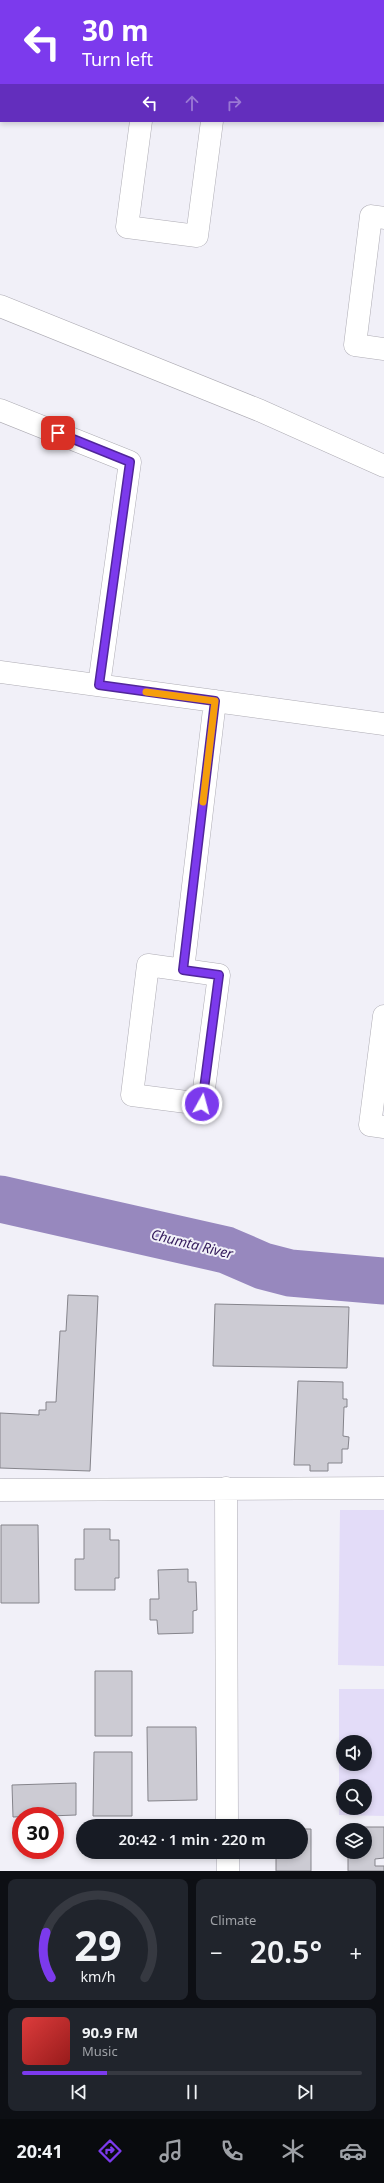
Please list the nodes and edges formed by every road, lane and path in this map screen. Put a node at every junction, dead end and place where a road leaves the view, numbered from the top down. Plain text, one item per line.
1 (140, 122) edge
2 (212, 122) edge
3 (384, 218) edge
4 (0, 306) edge
5 (384, 349) edge
6 (0, 410) edge
7 (384, 466) edge
8 (0, 672) edge
9 (99, 685) junction
10 (215, 701) junction
11 (384, 724) edge
12 (183, 970) junction
13 (384, 1016) edge
14 (384, 1127) edge
15 (226, 1488) junction
16 (384, 1488) edge
17 (0, 1490) edge
18 (227, 1819) edge
19 (228, 1859) edge
20 (228, 1871) edge

1 - 2 street
3 - 5 street
4 - 7 street
6 - 9 street
8 - 9 street
9 - 10 street
10 - 11 street
10 - 12 street
12 - 12 street
13 - 14 street
15 - 16 street
15 - 17 street
15 - 18 street
19 - 20 street

